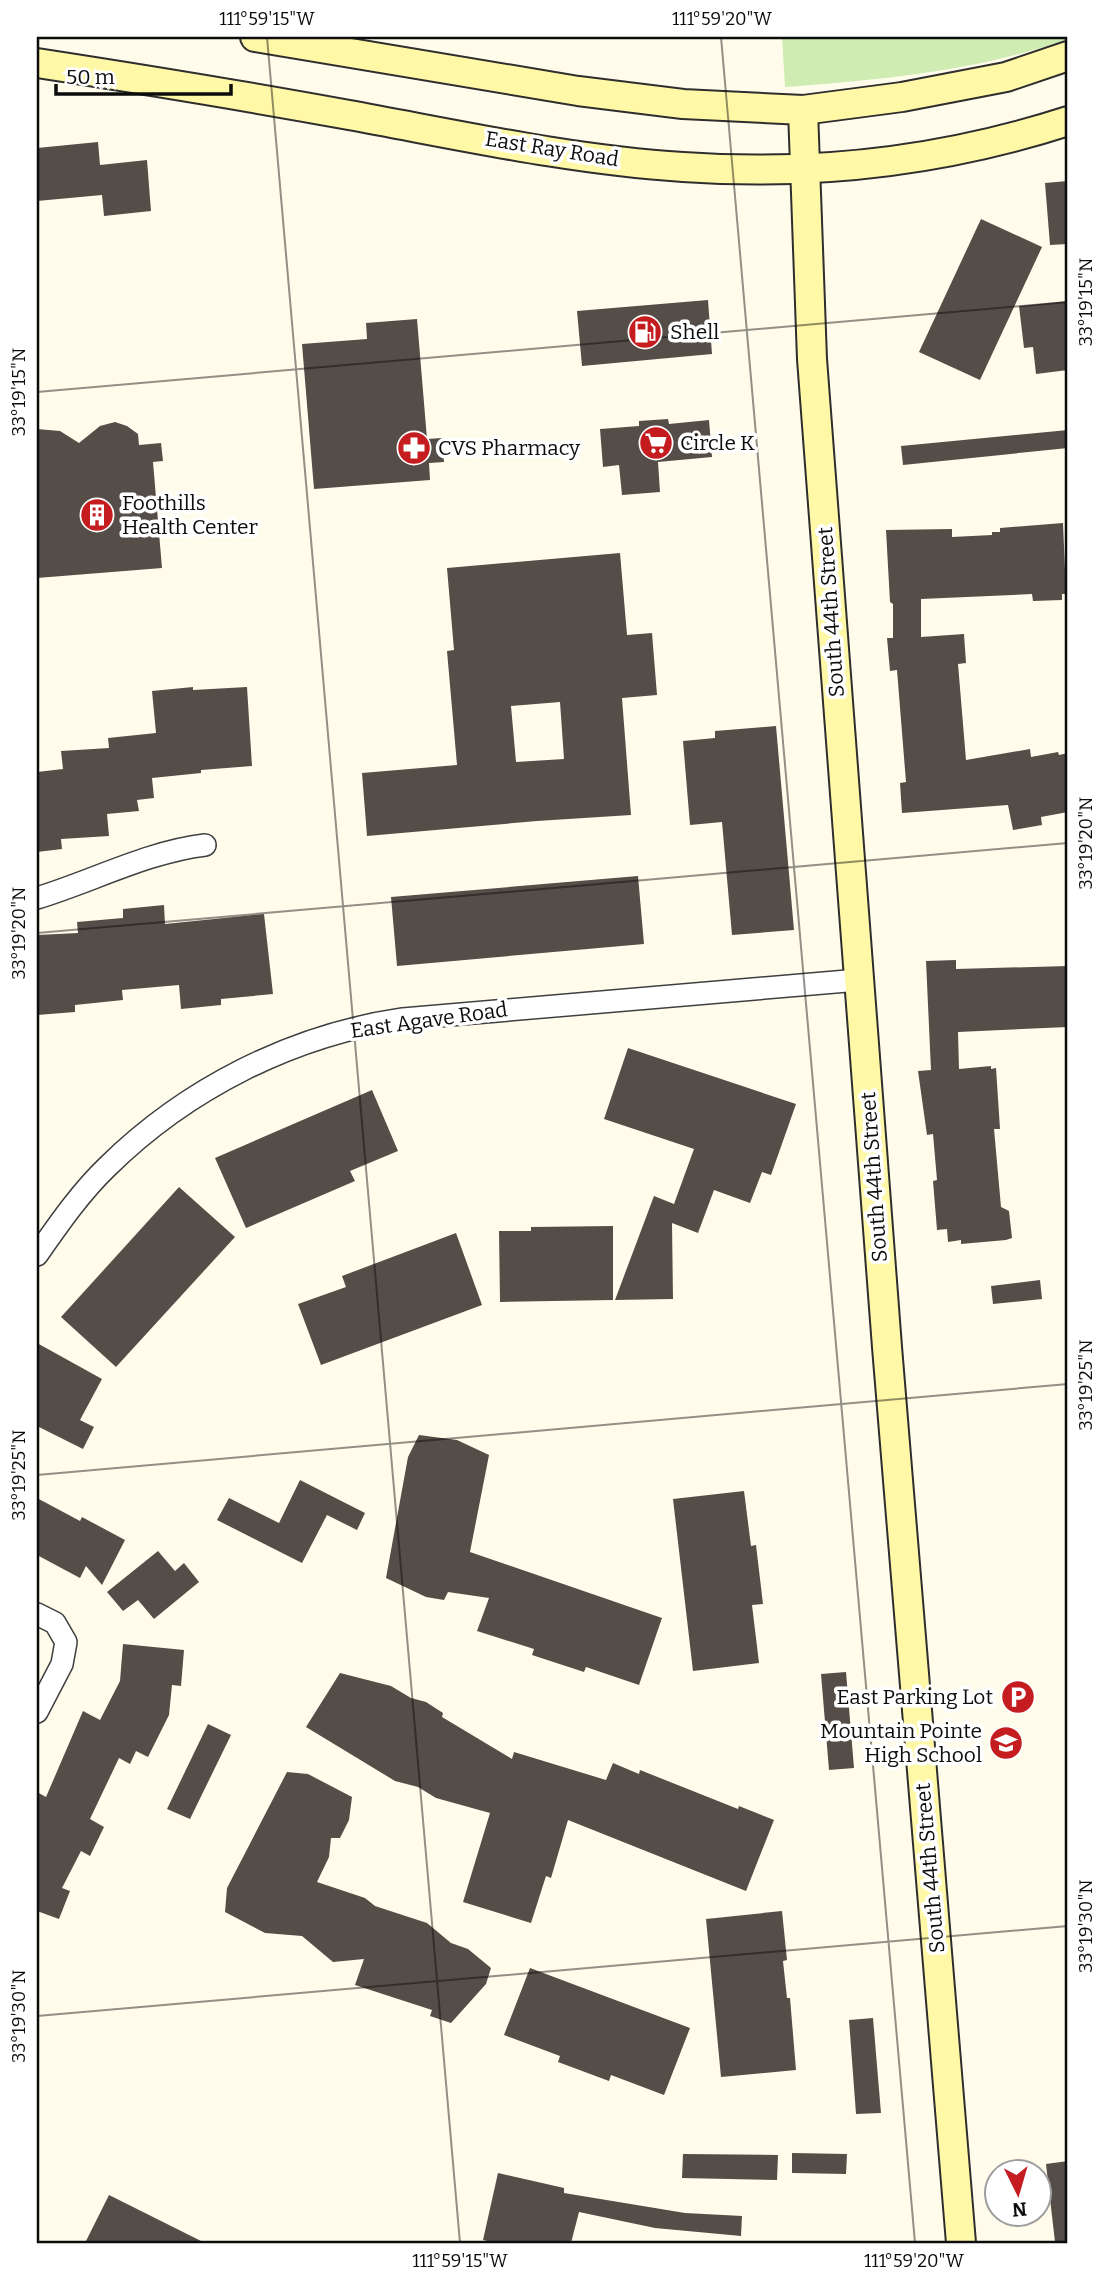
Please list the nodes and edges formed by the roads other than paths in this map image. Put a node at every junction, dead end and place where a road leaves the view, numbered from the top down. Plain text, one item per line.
1 (255, 37) edge
2 (1068, 56) edge
3 (37, 63) edge
4 (803, 110) junction
5 (1068, 121) edge
6 (805, 169) junction
7 (205, 845) dead end
8 (37, 898) edge
9 (859, 980) junction
10 (37, 1255) edge
11 (37, 1614) edge
12 (37, 1712) edge
13 (961, 2243) edge

1 - 4 street
2 - 4 street
3 - 6 street, East Ray Road
4 - 6 street, South 44th Street
5 - 6 street, East Ray Road
6 - 9 street, South 44th Street
7 - 8 street
9 - 10 street, East Agave Road
9 - 13 street, South 44th Street
11 - 12 street

